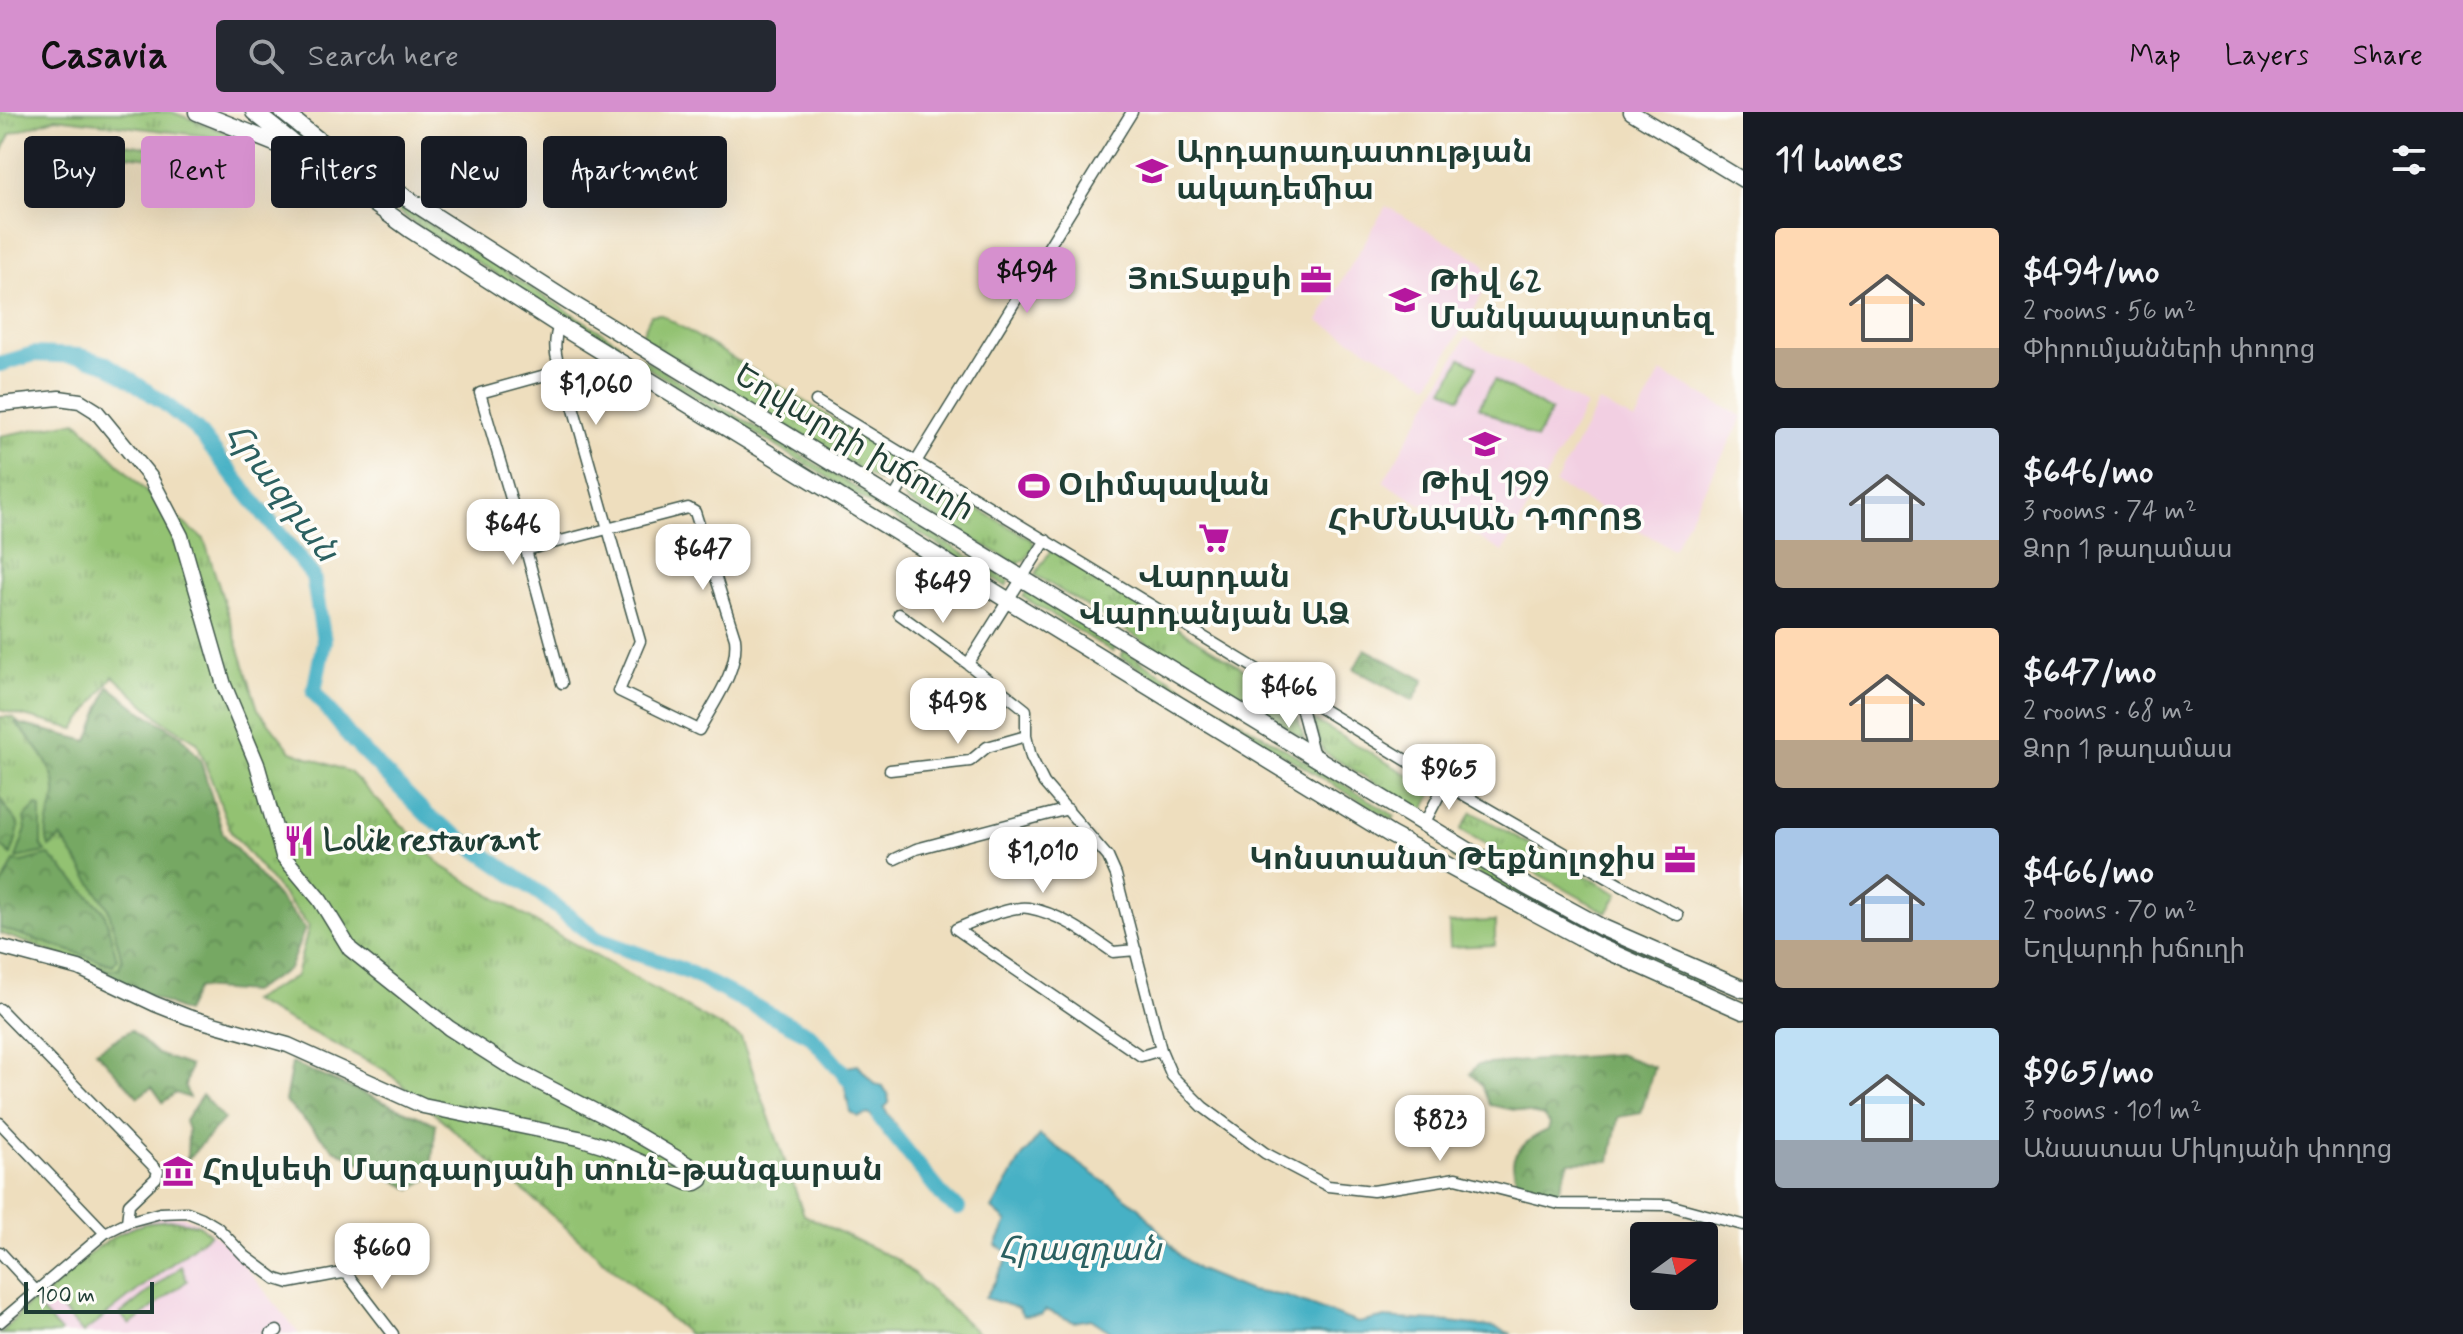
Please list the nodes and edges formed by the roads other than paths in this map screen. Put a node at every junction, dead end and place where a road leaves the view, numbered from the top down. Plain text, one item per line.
1 (197, 112) edge
2 (254, 112) edge
3 (283, 112) edge
4 (299, 112) edge
5 (1132, 112) edge
6 (1631, 112) edge
7 (1645, 112) edge
8 (284, 136) edge
9 (313, 136) edge
10 (318, 136) edge
11 (271, 141) edge
12 (1743, 171) edge
13 (1743, 180) edge
14 (405, 197) edge
15 (381, 208) edge
16 (559, 325) junction
17 (630, 340) junction
18 (615, 360) junction
19 (560, 371) junction
20 (816, 401) dead end
21 (0, 404) edge
22 (915, 461) junction
23 (893, 499) junction
24 (608, 529) junction
25 (1046, 540) junction
26 (526, 550) junction
27 (1022, 577) junction
28 (1008, 600) junction
29 (899, 614) dead end
30 (968, 664) junction
31 (562, 683) dead end
32 (1298, 696) junction
33 (1026, 736) junction
34 (1314, 757) junction
35 (890, 770) dead end
36 (1445, 784) junction
37 (1068, 809) junction
38 (1424, 824) junction
39 (1452, 841) junction
40 (895, 859) dead end
41 (1440, 861) junction
42 (1678, 915) dead end
43 (0, 947) edge
44 (1136, 950) junction
45 (1741, 988) edge
46 (1737, 1008) edge
47 (0, 1009) edge
48 (1161, 1050) junction
49 (0, 1123) edge
50 (127, 1222) junction
51 (1743, 1225) edge
52 (105, 1233) junction
53 (0, 1252) edge
54 (35, 1290) junction
55 (0, 1322) edge
56 (393, 1334) edge

1 - 11 main road
2 - 8 main road, Եղվարդի խճուղի
3 - 9 main road, Եղվարդի խճուղի
4 - 10 main road
5 - 22 street
6 - 13 street
7 - 12 street
14 - 17 main road, Եղվարդի խճուղի
15 - 16 main road, Եղվարդի խճուղի
16 - 18 main road, Եղվարդի խճուղի
16 - 19 street
17 - 18 main road
17 - 23 main road, Եղվարդի խճուղի
18 - 28 main road, Եղվարդի խճուղի
19 - 24 street
19 - 26 street
20 - 22 street
21 - 43 street
22 - 23 street
22 - 25 street
23 - 27 main road, Եղվարդի խճուղի
24 - 24 street
24 - 26 street
25 - 27 street
25 - 32 street
26 - 31 street
27 - 28 street
27 - 34 main road, Եղվարդի խճուղի
28 - 30 street
28 - 41 main road, Եղվարդի խճուղի
29 - 30 street
30 - 33 street
32 - 34 street
32 - 36 street
33 - 35 street
33 - 37 street
34 - 38 main road, Եղվարդի խճուղի
36 - 38 street
36 - 42 street
37 - 40 street
37 - 44 street
38 - 39 main road, Եղվարդի խճուղի
39 - 41 main road
39 - 45 main road, Եղվարդի խճուղի
41 - 46 main road, Եղվարդի խճուղի
44 - 48 street
44 - 48 street
45 - 46 main road
47 - 50 street
48 - 51 street
49 - 52 street
50 - 52 street
50 - 56 street
52 - 54 street
53 - 54 street
54 - 55 street

